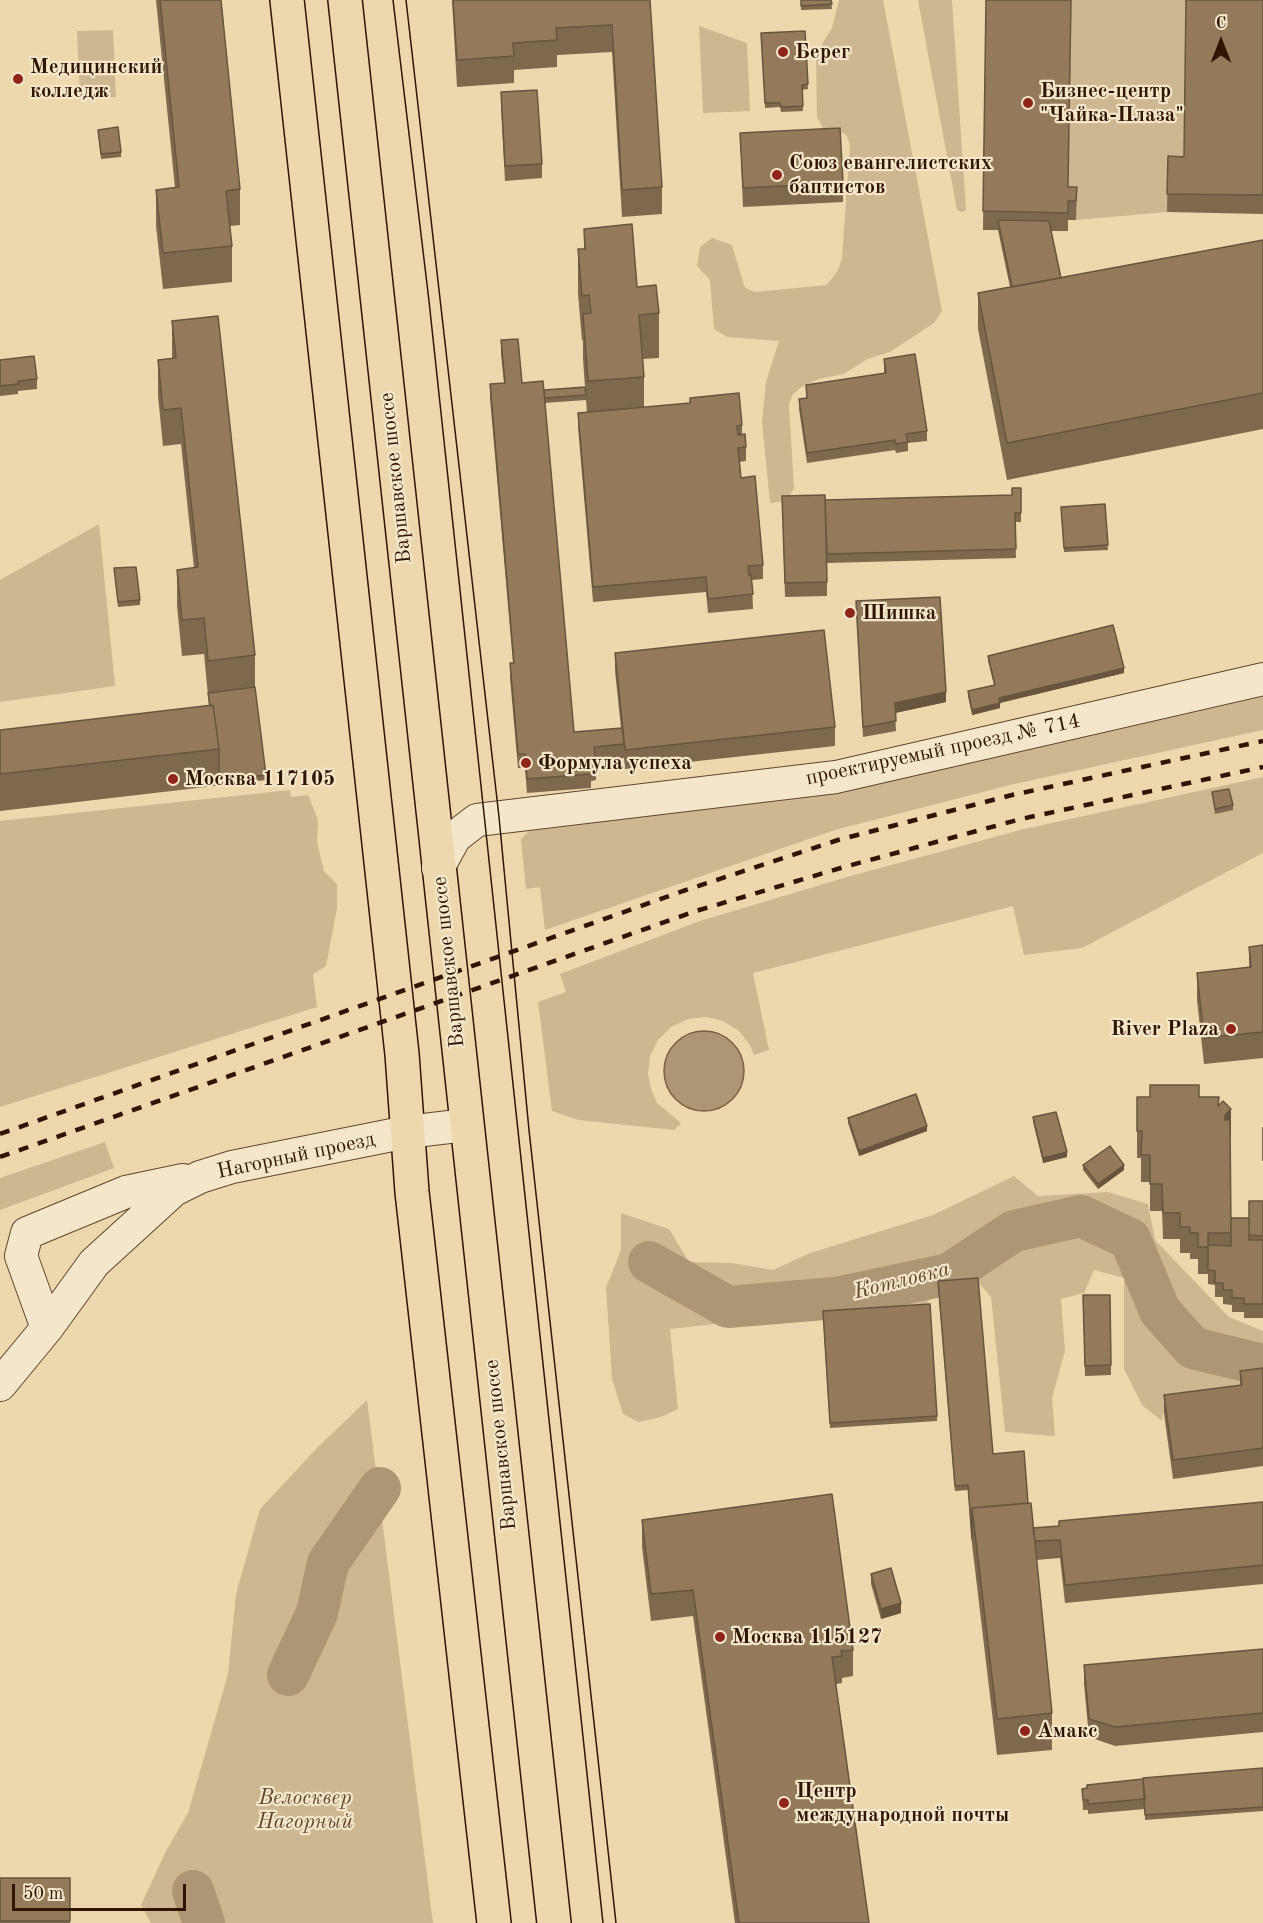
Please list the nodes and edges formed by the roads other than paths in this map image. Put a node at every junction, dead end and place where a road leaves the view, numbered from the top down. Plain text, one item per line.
1 (287, 0) edge
2 (345, 0) edge
3 (1263, 679) edge
4 (429, 782) junction
5 (477, 820) junction
6 (438, 868) junction
7 (466, 1125) junction
8 (407, 1132) junction
9 (200, 1177) junction
10 (47, 1328) junction
11 (0, 1385) edge
12 (494, 1923) edge
13 (554, 1923) edge

1 - 8 main road
2 - 4 main road, Варшавское шоссе
3 - 5 street, проектируемый проезд № 714
4 - 5 street
4 - 6 main road, Варшавское шоссе
5 - 6 street
6 - 7 main road, Варшавское шоссе
7 - 8 street, Нагорный проезд
7 - 13 main road, Варшавское шоссе
8 - 9 street, Нагорный проезд
8 - 12 main road
9 - 10 street, Нагорный проезд
9 - 10 street
10 - 11 street, Нагорный проезд

